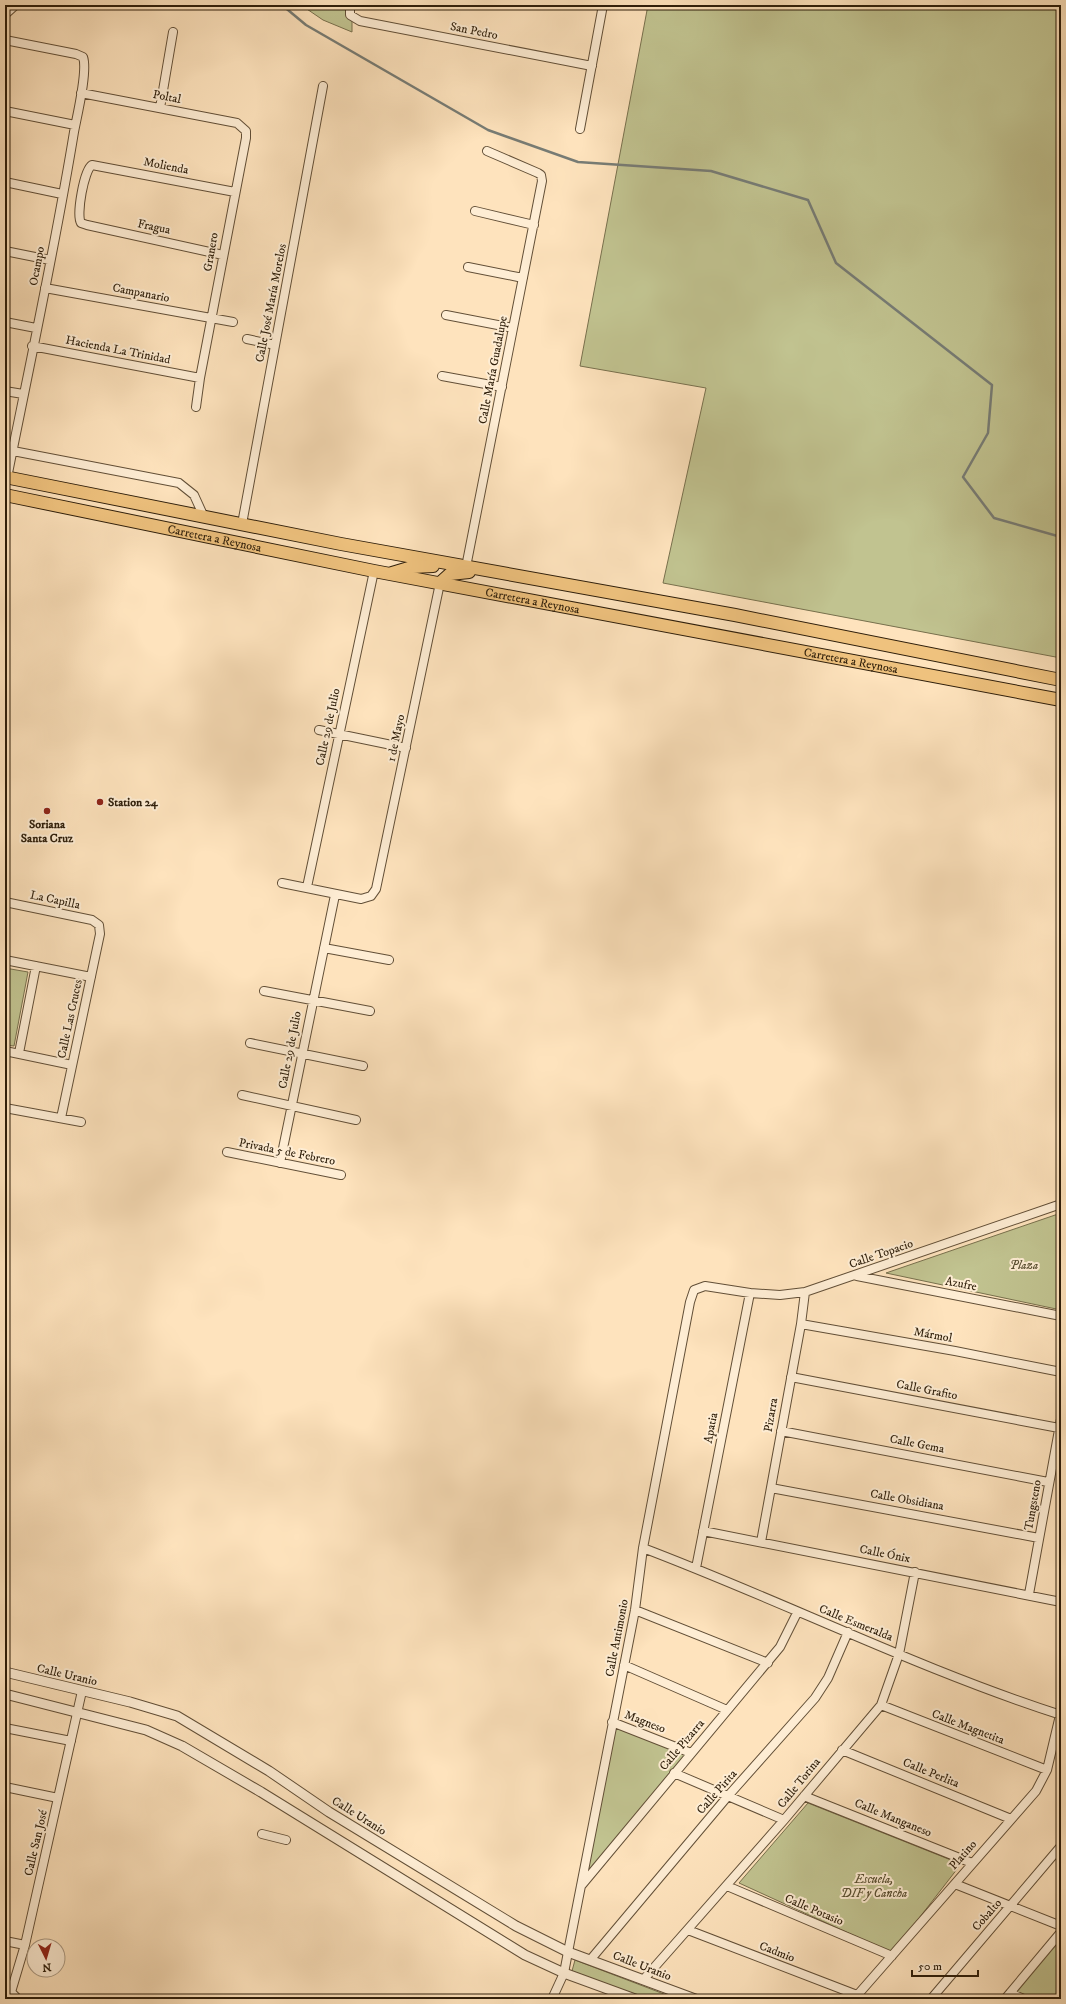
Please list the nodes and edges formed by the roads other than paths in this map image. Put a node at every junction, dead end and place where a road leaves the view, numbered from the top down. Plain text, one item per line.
1 (15, 5) edge
2 (350, 5) edge
3 (602, 5) edge
4 (5, 14) edge
5 (173, 32) dead end
6 (5, 40) edge
7 (592, 66) junction
8 (323, 86) dead end
9 (81, 93) junction
10 (160, 108) junction
11 (5, 111) edge
12 (75, 125) junction
13 (580, 128) dead end
14 (246, 131) joint
15 (487, 151) dead end
16 (5, 182) edge
17 (235, 192) junction
18 (62, 194) junction
19 (475, 211) dead end
20 (81, 223) joint
21 (534, 225) junction
22 (5, 251) edge
23 (223, 255) junction
24 (50, 260) junction
25 (468, 267) dead end
26 (523, 278) junction
27 (45, 288) junction
28 (446, 315) dead end
29 (212, 319) junction
30 (5, 322) edge
31 (234, 322) dead end
32 (36, 328) junction
33 (513, 328) junction
34 (246, 339) dead end
35 (275, 345) junction
36 (32, 346) junction
37 (442, 376) dead end
38 (200, 378) junction
39 (502, 387) junction
40 (5, 391) edge
41 (23, 394) junction
42 (196, 407) dead end
43 (13, 451) junction
44 (6, 478) edge
45 (5, 495) edge
46 (123, 500) junction
47 (71, 509) junction
48 (204, 517) junction
49 (242, 524) junction
50 (341, 544) junction
51 (449, 564) junction
52 (352, 567) junction
53 (466, 567) junction
54 (374, 571) junction
55 (391, 574) junction
56 (510, 575) junction
57 (440, 584) junction
58 (937, 656) junction
59 (933, 676) junction
60 (1061, 680) edge
61 (1061, 700) edge
62 (319, 730) dead end
63 (339, 734) junction
64 (406, 748) junction
65 (282, 883) dead end
66 (307, 887) junction
67 (335, 894) junction
68 (5, 902) edge
69 (99, 925) joint
70 (324, 948) junction
71 (5, 960) edge
72 (389, 960) dead end
73 (36, 966) junction
74 (91, 977) junction
75 (264, 991) dead end
76 (312, 1000) junction
77 (370, 1011) dead end
78 (250, 1043) dead end
79 (5, 1051) edge
80 (19, 1053) junction
81 (302, 1053) junction
82 (72, 1065) junction
83 (363, 1066) dead end
84 (242, 1095) dead end
85 (291, 1107) junction
86 (5, 1108) edge
87 (61, 1118) junction
88 (356, 1120) dead end
89 (81, 1122) dead end
90 (227, 1152) dead end
91 (280, 1163) junction
92 (341, 1175) dead end
93 (1061, 1204) edge
94 (856, 1276) junction
95 (705, 1286) joint
96 (805, 1292) junction
97 (750, 1293) junction
98 (1061, 1316) edge
99 (801, 1324) junction
100 (1061, 1372) edge
101 (791, 1377) junction
102 (1060, 1424) edge
103 (780, 1431) junction
104 (1048, 1482) junction
105 (771, 1488) junction
106 (703, 1531) junction
107 (1039, 1538) junction
108 (761, 1542) junction
109 (643, 1548) junction
110 (696, 1568) junction
111 (915, 1572) junction
112 (1029, 1594) junction
113 (1061, 1602) edge
114 (635, 1610) junction
115 (797, 1613) junction
116 (848, 1632) junction
117 (899, 1654) junction
118 (768, 1662) junction
119 (624, 1665) junction
120 (5, 1672) edge
121 (82, 1691) junction
122 (5, 1694) edge
123 (881, 1705) junction
124 (727, 1710) junction
125 (78, 1712) junction
126 (1061, 1714) edge
127 (612, 1722) junction
128 (5, 1728) edge
129 (71, 1741) junction
130 (842, 1750) junction
131 (691, 1753) junction
132 (1047, 1770) junction
133 (674, 1773) junction
134 (5, 1787) edge
135 (728, 1796) junction
136 (804, 1796) junction
137 (58, 1798) junction
138 (1011, 1819) junction
139 (784, 1820) junction
140 (262, 1834) dead end
141 (286, 1840) dead end
142 (1061, 1846) edge
143 (972, 1864) junction
144 (955, 1884) junction
145 (728, 1886) junction
146 (579, 1888) junction
147 (1011, 1905) junction
148 (1061, 1926) edge
149 (688, 1930) junction
150 (1061, 1932) edge
151 (5, 1941) edge
152 (25, 1945) junction
153 (568, 1952) junction
154 (892, 1956) junction
155 (591, 1959) junction
156 (564, 1972) junction
157 (644, 1979) junction
158 (8, 1995) edge
159 (1008, 1996) edge
160 (855, 1997) edge
161 (18, 1999) edge
162 (552, 1999) edge
163 (635, 1999) edge
164 (695, 1999) edge
165 (931, 1999) edge
166 (1024, 1999) edge

1 - 4 street
2 - 7 street, San Pedro
3 - 7 street
5 - 10 street
6 - 9 street, Ocampo
7 - 13 street
8 - 35 street, Calle José María Morelos
9 - 10 street, Poltal
9 - 12 street, Ocampo
10 - 14 street, Poltal
11 - 12 street
12 - 18 street, Ocampo
14 - 17 street, Granero
15 - 21 street, Calle María Guadalupe
16 - 18 street
17 - 20 street, Molienda
17 - 23 street, Granero
18 - 24 street, Ocampo
19 - 21 street
20 - 23 street, Fragua
21 - 26 street, Calle María Guadalupe
22 - 24 street
23 - 29 street, Granero
24 - 27 street, Ocampo
25 - 26 street
26 - 33 street, Calle María Guadalupe
27 - 29 street, Campanario
27 - 32 street, Ocampo
28 - 33 street
29 - 31 street, Campanario
29 - 38 street, Granero
30 - 32 street
32 - 36 street, Ocampo
33 - 39 street, Calle María Guadalupe
34 - 35 street
35 - 49 street, Calle José María Morelos
36 - 38 street, Hacienda La Trinidad
36 - 41 street, Ocampo
37 - 39 street
38 - 42 street, Granero
39 - 53 street, Calle María Guadalupe
40 - 41 street
41 - 43 street, Ocampo
43 - 44 street, Ocampo
43 - 48 street
44 - 46 main road, Carretera a Reynosa
45 - 47 main road, Carretera a Reynosa
46 - 47 main road
46 - 48 main road, Carretera a Reynosa
47 - 52 main road, Carretera a Reynosa
48 - 49 main road, Carretera a Reynosa
49 - 50 main road, Carretera a Reynosa
50 - 51 main road, Carretera a Reynosa
50 - 52 main road
51 - 53 main road, Carretera a Reynosa
51 - 55 main road
52 - 54 main road, Carretera a Reynosa
53 - 56 main road, Carretera a Reynosa
54 - 55 main road, Carretera a Reynosa
54 - 63 street, Calle 29 de Julio
55 - 57 main road, Carretera a Reynosa
56 - 57 main road
56 - 58 main road, Carretera a Reynosa
57 - 59 main road, Carretera a Reynosa
57 - 64 street, 1 de Mayo
58 - 59 main road
58 - 60 main road, Carretera a Reynosa
59 - 61 main road, Carretera a Reynosa
62 - 63 street
63 - 64 street
63 - 66 street, Calle 29 de Julio
64 - 67 street, 1 de Mayo
65 - 66 street
66 - 67 street
67 - 70 street, Calle 29 de Julio
68 - 69 street, La Capilla
69 - 74 street, Calle Las Cruces
70 - 72 street
70 - 76 street, Calle 29 de Julio
71 - 73 street
73 - 74 street
73 - 80 street
74 - 82 street, Calle Las Cruces
75 - 76 street
76 - 77 street
76 - 81 street, Calle 29 de Julio
78 - 81 street
79 - 80 street
80 - 82 street
81 - 83 street
81 - 85 street, Calle 29 de Julio
82 - 87 street, Calle Las Cruces
84 - 85 street
85 - 88 street
85 - 91 street, Calle 29 de Julio
86 - 87 street
87 - 89 street
90 - 91 street, Privada 5 de Febrero
91 - 92 street, Privada 5 de Febrero
93 - 94 street, Calle Topacio
94 - 96 street, Calle Topacio
94 - 98 street, Azufre
95 - 97 street, Calle Topacio
95 - 109 street, Calle Antimonio
96 - 97 street, Calle Topacio
96 - 99 street, Pizarra
97 - 106 street, Apatia
99 - 100 street, Mármol
99 - 101 street, Pizarra
101 - 102 street, Calle Grafito
101 - 103 street, Pizarra
102 - 104 street, Tungsteno
103 - 104 street, Calle Gema
103 - 105 street, Pizarra
104 - 107 street, Tungsteno
105 - 107 street, Calle Obsidiana
105 - 108 street, Pizarra
106 - 108 street, Calle Ónix
106 - 110 street, Apatia
107 - 112 street, Tungsteno
108 - 111 street, Calle Ónix
109 - 110 street, Calle Esmeralda
109 - 114 street, Calle Antimonio
110 - 115 street, Calle Esmeralda
111 - 112 street, Calle Ónix
111 - 117 street, Calle Torina
112 - 113 street, Calle Ónix
114 - 118 street
114 - 119 street, Calle Antimonio
115 - 116 street, Calle Esmeralda
115 - 118 street, Calle Pizarra
116 - 117 street, Calle Esmeralda
116 - 135 street, Calle Pirita
117 - 123 street, Calle Torina
117 - 126 street, Calle Esmeralda
118 - 124 street, Calle Pizarra
119 - 124 street
119 - 127 street, Calle Antimonio
120 - 121 street, Calle Uranio
121 - 125 street, Calle San José
121 - 153 street, Calle Uranio
122 - 125 street
123 - 130 street, Calle Torina
123 - 132 street, Calle Magnetita
124 - 131 street, Calle Pizarra
125 - 129 street, Calle San José
125 - 156 street
126 - 132 street, Platino
127 - 131 street, Magneso
127 - 146 street, Calle Antimonio
128 - 129 street
129 - 137 street, Calle San José
130 - 136 street, Calle Torina
130 - 138 street, Calle Perlita
131 - 133 street, Calle Pizarra
132 - 138 street, Platino
133 - 135 street
133 - 146 street, Calle Pizarra
134 - 137 street
135 - 139 street
135 - 155 street, Calle Pirita
136 - 139 street, Calle Torina
136 - 143 street, Calle Manganeso
137 - 152 street, Calle San José
138 - 143 street, Platino
139 - 145 street, Calle Torina
140 - 141 street
142 - 147 street, Cobalto
143 - 144 street, Platino
144 - 147 street
144 - 154 street, Platino
145 - 149 street, Calle Torina
145 - 154 street, Calle Potasio
146 - 153 street, Calle Antimonio
147 - 148 street
147 - 165 street, Cobalto
149 - 157 street, Calle Torina
149 - 160 street, Cadmio
150 - 159 street
151 - 152 street
152 - 158 street, Calle San José
153 - 155 street, Calle Uranio
153 - 156 street, Calle Antimonio
154 - 160 street, Platino
155 - 157 street, Calle Uranio
156 - 162 street, Calle Antimonio
156 - 163 street
157 - 164 street, Calle Uranio
158 - 161 street
159 - 166 street

